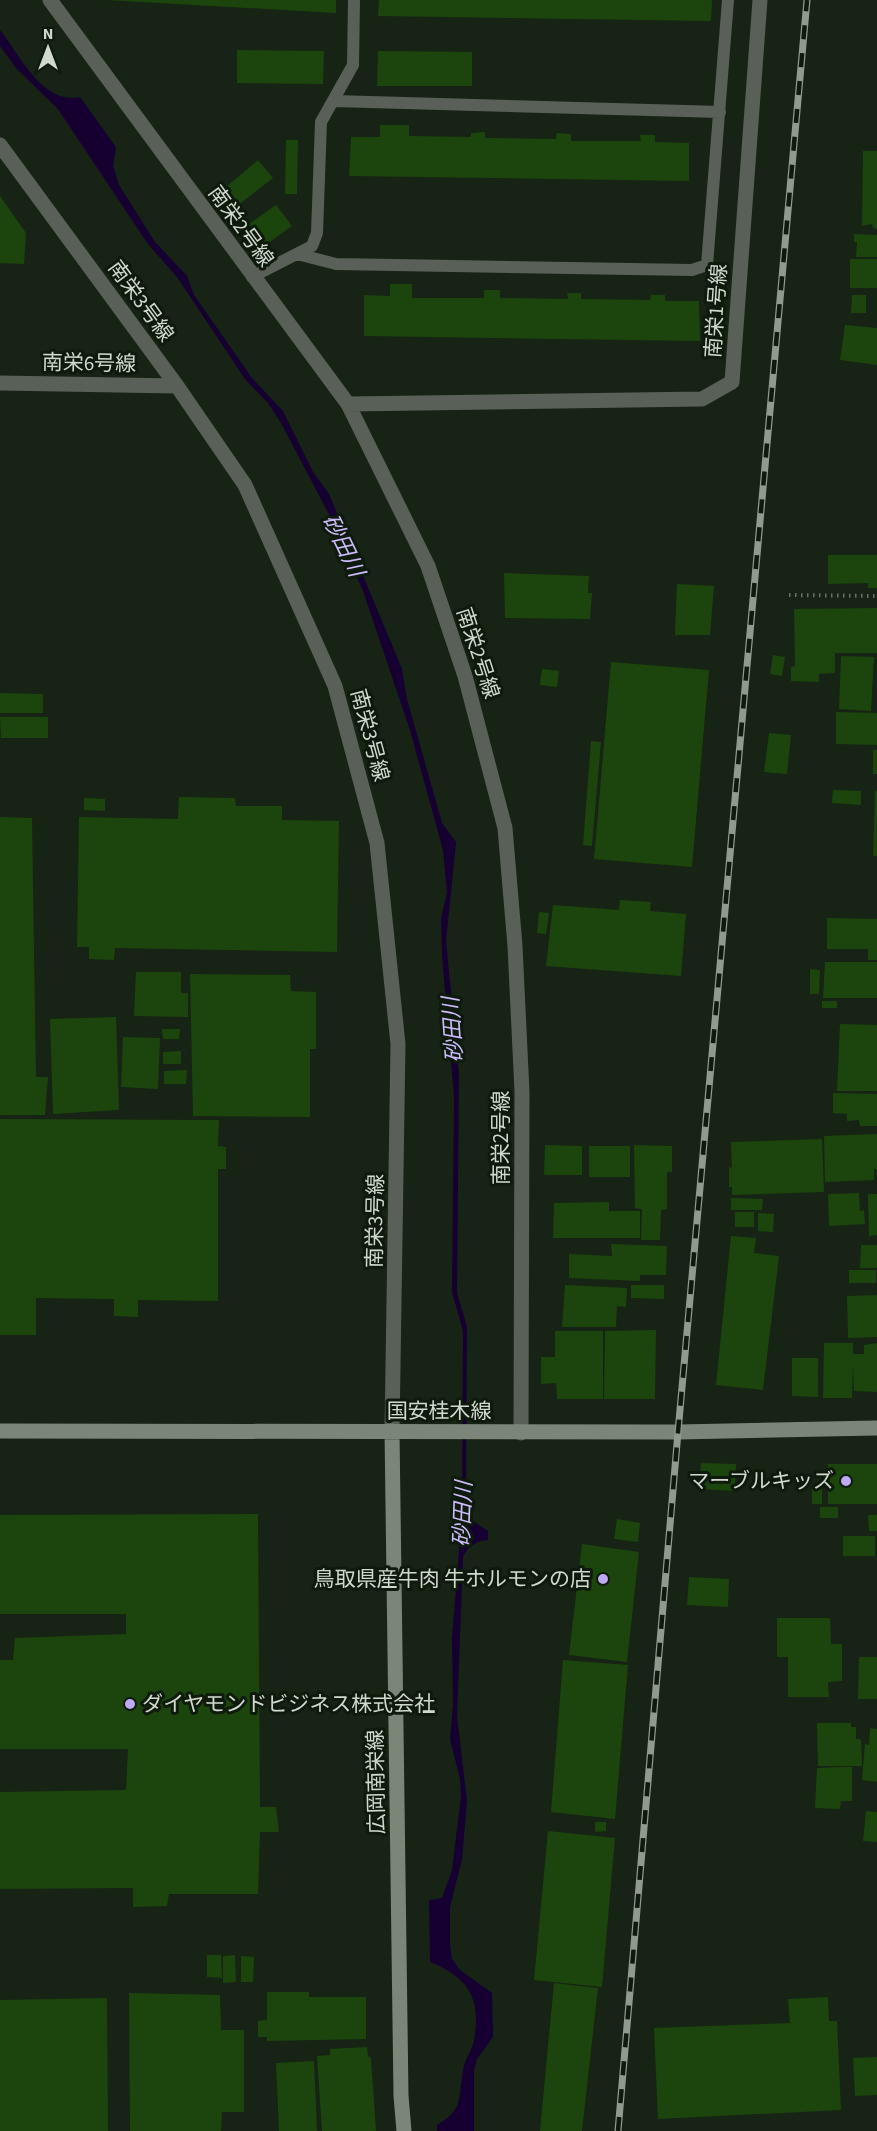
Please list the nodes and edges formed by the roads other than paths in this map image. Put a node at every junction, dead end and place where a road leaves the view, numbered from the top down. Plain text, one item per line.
1 (50, 0) edge
2 (354, 0) edge
3 (728, 0) edge
4 (760, 0) edge
5 (334, 101) junction
6 (720, 112) junction
7 (0, 145) edge
8 (297, 254) junction
9 (252, 277) junction
10 (0, 383) edge
11 (177, 386) junction
12 (348, 404) junction
13 (877, 1428) edge
14 (0, 1431) edge
15 (392, 1431) junction
16 (521, 1433) junction
17 (404, 2131) edge

1 - 9 street, 南栄2号線
2 - 5 lane
3 - 6 lane
4 - 12 street, 南栄1号線
5 - 6 lane
5 - 8 lane
6 - 8 lane
7 - 11 street, 南栄3号線
8 - 9 lane
9 - 12 street, 南栄2号線
10 - 11 street, 南栄6号線
11 - 15 street, 南栄3号線
12 - 16 street, 南栄2号線
13 - 16 main road, 国安桂木線
14 - 15 main road, 国安桂木線
15 - 16 main road, 国安桂木線
15 - 17 main road, 広岡南栄線

